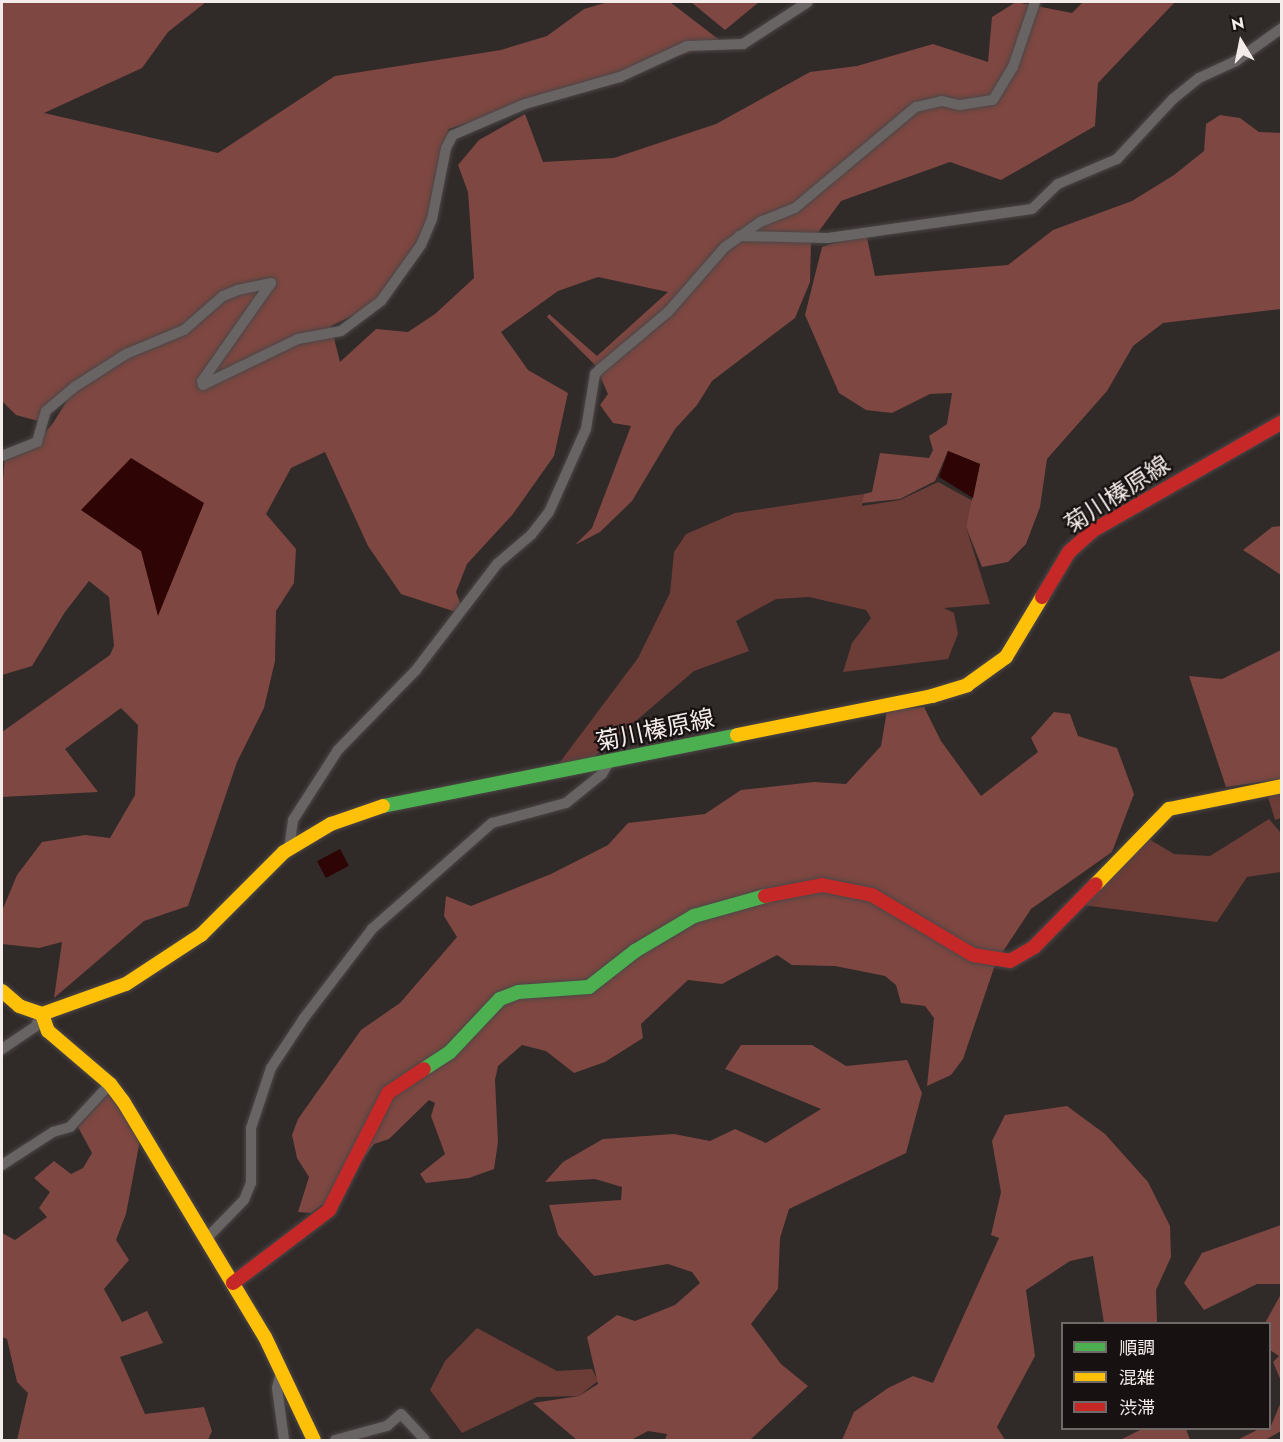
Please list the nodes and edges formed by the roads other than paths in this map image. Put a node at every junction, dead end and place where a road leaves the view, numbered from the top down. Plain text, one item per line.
1 (808, 2) edge
2 (1035, 2) edge
3 (1281, 28) edge
4 (739, 236) junction
5 (1281, 422) edge
6 (2, 456) edge
7 (609, 762) junction
8 (1281, 786) edge
9 (290, 849) junction
10 (2, 991) edge
11 (42, 1014) junction
12 (2, 1049) edge
13 (110, 1084) junction
14 (2, 1165) edge
15 (206, 1239) junction
16 (233, 1283) junction
17 (282, 1372) junction
18 (284, 1440) edge
19 (314, 1440) edge
20 (335, 1440) edge
21 (425, 1440) edge

1 - 6 street
2 - 4 street
3 - 4 street
4 - 9 street
5 - 7 street, 菊川榛原線
7 - 9 street, 菊川榛原線
7 - 15 street
8 - 16 street
9 - 11 street, 菊川榛原線
10 - 11 street
11 - 12 street
11 - 13 street
13 - 14 street
13 - 15 street
15 - 16 street
16 - 17 street
17 - 18 street
17 - 19 street
20 - 21 street

